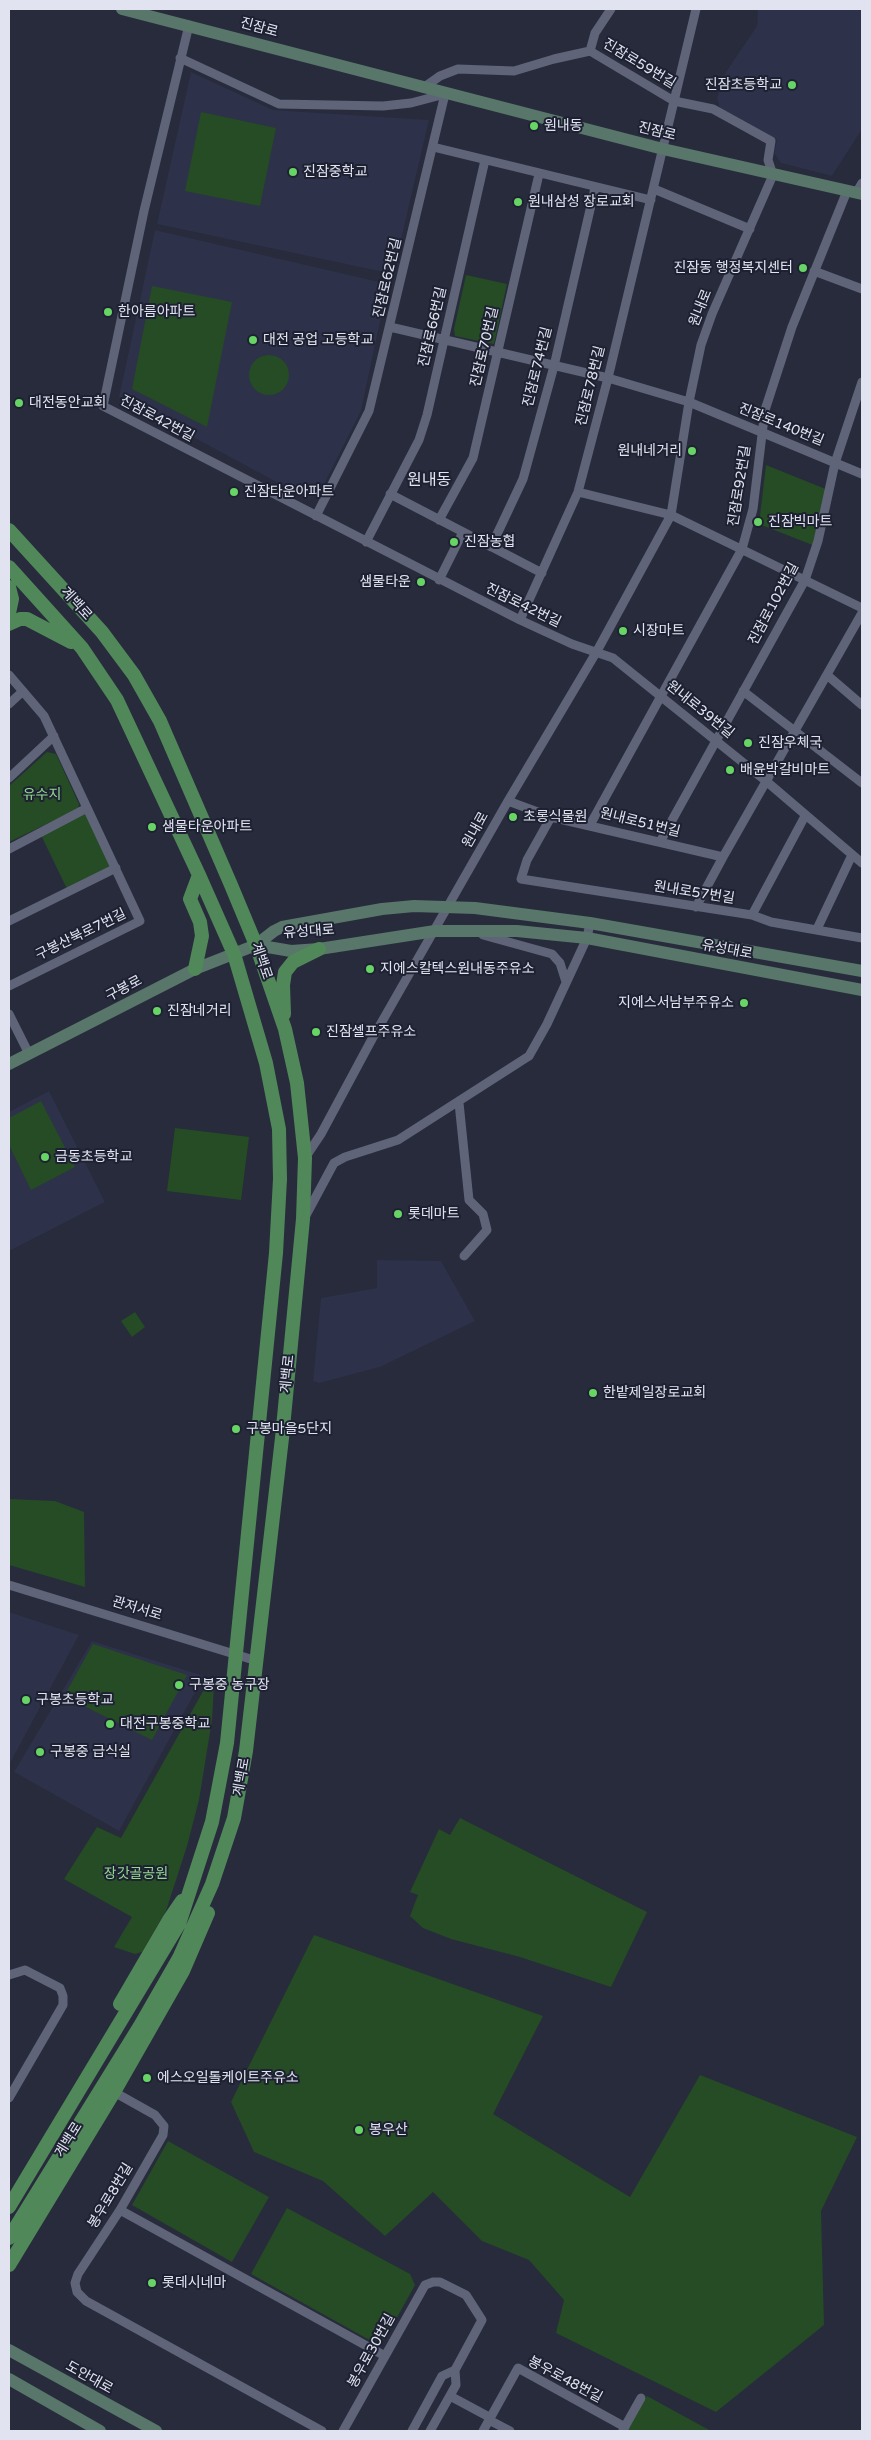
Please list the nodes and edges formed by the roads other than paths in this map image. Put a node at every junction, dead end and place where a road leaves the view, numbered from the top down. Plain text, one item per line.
1 (122, 9) edge
2 (611, 9) edge
3 (696, 9) edge
4 (189, 25) junction
5 (590, 51) junction
6 (180, 58) junction
7 (423, 88) junction
8 (445, 94) junction
9 (674, 101) junction
10 (432, 147) junction
11 (663, 149) junction
12 (485, 160) junction
13 (539, 174) junction
14 (773, 175) junction
15 (596, 188) junction
16 (654, 189) junction
17 (857, 190) edge
18 (651, 200) junction
19 (750, 229) junction
20 (814, 271) junction
21 (862, 289) edge
22 (390, 327) junction
23 (445, 340) junction
24 (498, 352) junction
25 (554, 366) junction
26 (608, 378) junction
27 (862, 382) edge
28 (689, 402) junction
29 (762, 433) junction
30 (835, 463) junction
31 (862, 474) edge
32 (578, 492) junction
33 (390, 494) junction
34 (671, 515) junction
35 (316, 516) junction
36 (439, 520) junction
37 (9, 530) edge
38 (463, 532) junction
39 (366, 542) junction
40 (491, 546) junction
41 (742, 549) junction
42 (9, 567) edge
43 (542, 573) junction
44 (439, 580) junction
45 (805, 580) junction
46 (9, 587) edge
47 (862, 608) edge
48 (9, 613) edge
49 (862, 613) edge
50 (520, 620) junction
51 (9, 624) edge
52 (82, 648) junction
53 (597, 651) junction
54 (9, 675) edge
55 (826, 675) junction
56 (23, 691) junction
57 (743, 692) junction
58 (662, 696) junction
59 (9, 704) edge
60 (862, 705) edge
61 (795, 731) junction
62 (54, 736) junction
63 (716, 741) junction
64 (9, 778) edge
65 (766, 781) junction
66 (862, 782) edge
67 (508, 801) junction
68 (88, 808) junction
69 (805, 816) junction
70 (551, 817) junction
71 (590, 825) junction
72 (660, 842) junction
73 (9, 849) edge
74 (852, 855) junction
75 (722, 857) junction
76 (862, 863) edge
77 (116, 868) junction
78 (199, 875) junction
79 (449, 906) junction
80 (696, 907) junction
81 (752, 915) junction
82 (9, 921) edge
83 (590, 923) junction
84 (817, 929) junction
85 (464, 930) junction
86 (435, 931) junction
87 (587, 938) junction
88 (862, 938) edge
89 (256, 946) junction
90 (319, 949) junction
91 (234, 954) junction
92 (195, 969) junction
93 (862, 971) edge
94 (566, 982) junction
95 (9, 986) edge
96 (862, 990) edge
97 (9, 1014) edge
98 (285, 1029) junction
99 (29, 1054) junction
100 (9, 1064) edge
101 (459, 1103) junction
102 (305, 1158) junction
103 (303, 1219) junction
104 (464, 1256) dead end
105 (9, 1585) edge
106 (236, 1654) junction
107 (257, 1661) junction
108 (212, 1884) junction
109 (190, 1890) junction
110 (9, 1975) edge
111 (114, 2092) junction
112 (9, 2098) edge
113 (9, 2190) edge
114 (9, 2207) edge
115 (120, 2210) junction
116 (13, 2243) edge
117 (9, 2265) edge
118 (9, 2350) edge
119 (385, 2356) junction
120 (455, 2370) junction
121 (9, 2379) edge
122 (450, 2396) junction
123 (641, 2398) dead end
124 (490, 2419) junction
125 (623, 2429) edge
126 (100, 2431) edge
127 (156, 2431) edge
128 (322, 2431) edge
129 (343, 2431) edge
130 (412, 2431) edge
131 (430, 2431) edge
132 (483, 2431) edge
133 (510, 2431) edge

1 - 4 street, 진잠로
2 - 5 street, 진잠로59번길
3 - 9 street, 진잠로59번길
4 - 6 street, 진잠로42번길
4 - 7 street, 진잠로
5 - 7 street, 진잠로59번길
5 - 9 street, 진잠로59번길
6 - 8 street, 진잠로
6 - 35 street, 진잠로42번길
7 - 8 street, 진잠로
8 - 10 street, 진잠로62번길
8 - 11 street, 진잠로
9 - 11 street, 진잠로78번길
9 - 14 street, 진잠로59번길
10 - 12 street
10 - 22 street, 진잠로62번길
11 - 14 street, 진잠로
11 - 16 street, 진잠로78번길
12 - 13 street
12 - 23 street, 진잠로66번길
13 - 15 street
13 - 24 street, 진잠로70번길
14 - 17 street, 진잠로
14 - 19 street, 원내로
15 - 18 street
15 - 25 street, 진잠로74번길
16 - 18 street, 진잠로78번길
16 - 19 street
17 - 20 street, 진잠로92번길
18 - 26 street, 진잠로78번길
19 - 28 street, 원내로
20 - 21 street
20 - 29 street, 진잠로92번길
22 - 23 street
22 - 35 street, 진잠로62번길
23 - 24 street
23 - 33 street, 진잠로66번길
24 - 25 street
24 - 36 street, 진잠로70번길
25 - 26 street
25 - 40 street, 진잠로74번길
26 - 28 street
26 - 32 street, 진잠로78번길
27 - 30 street, 진잠로102번길
28 - 29 street, 진잠로140번길
28 - 34 street, 원내로
29 - 30 street, 진잠로140번길
29 - 41 street, 진잠로92번길
30 - 31 street, 진잠로140번길
30 - 45 street, 진잠로102번길
32 - 34 street
32 - 43 street, 진잠로78번길
33 - 36 street
33 - 39 street, 진잠로66번길
34 - 41 street
34 - 53 street, 원내로
35 - 39 street, 진잠로42번길
36 - 38 street
37 - 89 main road, 계백로
38 - 40 street
38 - 44 street
39 - 44 street, 진잠로42번길
40 - 43 street
41 - 45 street
41 - 58 street, 진잠로92번길
42 - 52 main road, 계백로
43 - 50 street, 진잠로78번길
44 - 50 street, 진잠로42번길
45 - 47 street
45 - 57 street, 진잠로102번길
46 - 48 main road
49 - 55 street
50 - 53 street, 진잠로42번길
51 - 52 main road
52 - 78 main road, 계백로
53 - 58 street, 원내로39번길
53 - 67 street, 원내로
54 - 56 street, 구봉산북로7번길
55 - 60 street
55 - 61 street
56 - 59 street
56 - 62 street, 구봉산북로7번길
57 - 61 street
57 - 63 street, 진잠로102번길
58 - 63 street, 원내로39번길
58 - 71 street, 진잠로92번길
61 - 65 street
61 - 66 street
62 - 64 street
62 - 68 street, 구봉산북로7번길
63 - 65 street, 원내로39번길
63 - 72 street, 진잠로102번길
65 - 69 street, 원내로39번길
65 - 75 street
67 - 70 street, 원내로51번길
67 - 79 street, 원내로
68 - 73 street
68 - 77 street, 구봉산북로7번길
69 - 74 street, 원내로39번길
69 - 81 street
70 - 71 street, 원내로51번길
70 - 80 street, 원내로57번길
71 - 72 street, 원내로51번길
72 - 75 street, 원내로51번길
74 - 76 street, 원내로39번길
74 - 84 street
75 - 80 street
77 - 82 street
77 - 95 street, 구봉산북로7번길
78 - 91 main road, 계백로
78 - 92 main road
79 - 83 street, 유성대로
79 - 86 street, 원내로
79 - 89 street, 유성대로
80 - 81 street, 원내로57번길
81 - 84 street, 원내로57번길
83 - 87 street
83 - 93 street, 유성대로
84 - 88 street, 원내로57번길
85 - 86 street, 유성대로
85 - 87 street, 유성대로
85 - 94 street
86 - 90 street, 유성대로
86 - 102 street, 원내로
87 - 94 street
87 - 96 street, 유성대로
89 - 90 street, 유성대로
89 - 91 street, 구봉로
89 - 98 main road, 계백로
90 - 98 main road
91 - 92 street, 구봉로
91 - 106 main road, 계백로
92 - 99 street, 구봉로
94 - 101 street
97 - 99 street
98 - 102 main road, 계백로
99 - 100 street, 구봉로
101 - 103 street
101 - 104 street
102 - 103 main road, 계백로
103 - 107 main road, 계백로
105 - 106 street, 관저서로
106 - 107 street, 관저서로
106 - 109 main road, 계백로
107 - 108 main road, 계백로
108 - 111 main road
108 - 116 main road, 계백로
109 - 113 main road
109 - 114 main road, 계백로
110 - 112 street
111 - 115 street, 봉우로8번길
111 - 116 main road
115 - 119 street
115 - 128 street, 봉우로8번길
116 - 117 main road
118 - 127 street, 도안대로
119 - 120 street, 봉우로30번길
119 - 129 street, 봉우로30번길
120 - 122 street
120 - 130 street
121 - 126 street
122 - 124 street
122 - 131 street
123 - 125 street, 봉우로48번길
124 - 125 street, 봉우로48번길
124 - 132 street, 봉우로48번길
124 - 133 street

